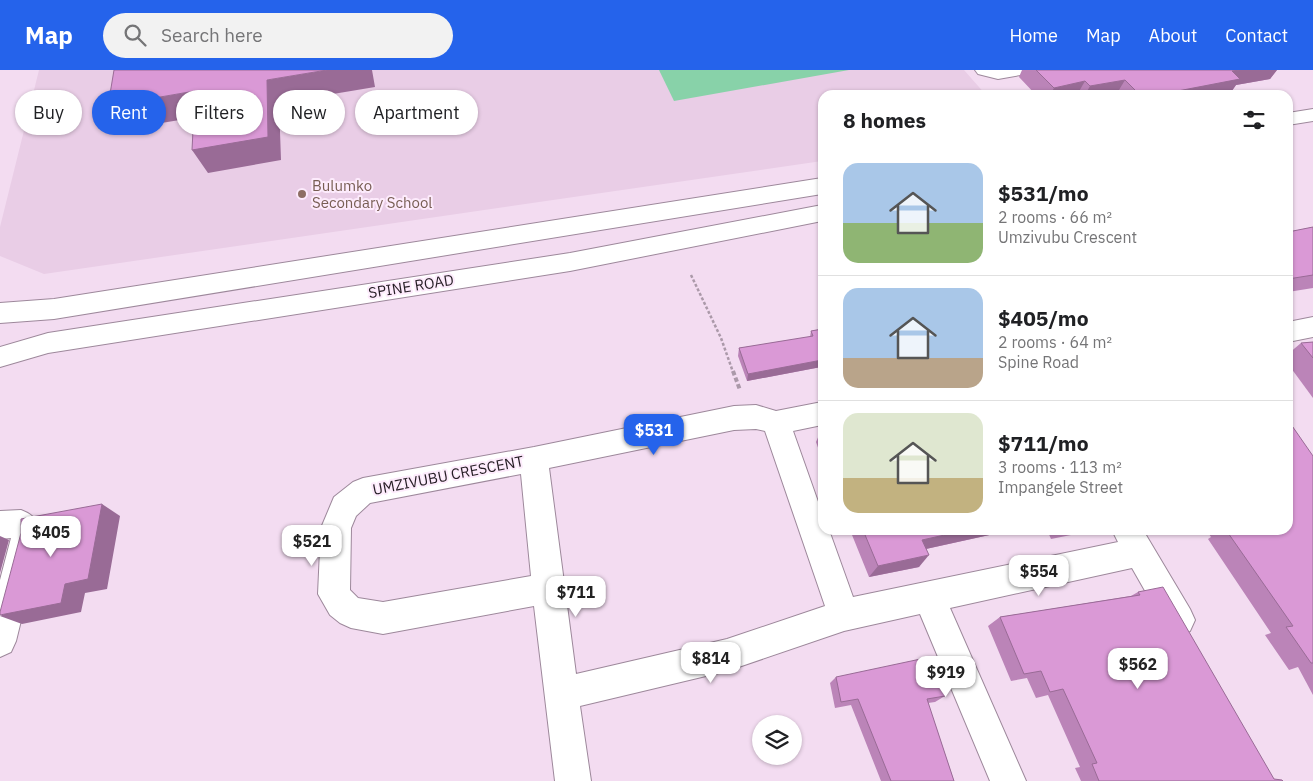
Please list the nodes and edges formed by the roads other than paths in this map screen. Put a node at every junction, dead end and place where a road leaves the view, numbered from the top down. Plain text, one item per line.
1 (985, 70) edge
2 (1019, 70) edge
3 (1313, 115) edge
4 (1293, 117) edge
5 (818, 187) edge
6 (818, 213) edge
7 (0, 313) edge
8 (1313, 327) edge
9 (1293, 331) edge
10 (0, 357) edge
11 (818, 415) edge
12 (776, 423) junction
13 (534, 459) junction
14 (0, 525) edge
15 (1134, 541) edge
16 (548, 588) junction
17 (929, 597) junction
18 (844, 615) junction
19 (0, 641) edge
20 (1194, 645) edge
21 (562, 694) junction
22 (573, 781) edge
23 (1008, 781) edge

1 - 2 street
3 - 4 street
5 - 7 street
6 - 10 street, SPINE ROAD
8 - 9 street
11 - 12 street
12 - 13 street, UMZIVUBU CRESCENT
12 - 18 street
13 - 16 street
13 - 16 street, UMZIVUBU CRESCENT
14 - 19 street
15 - 17 street
15 - 20 street
16 - 21 street
17 - 18 street
17 - 23 street
18 - 21 street
21 - 22 street

